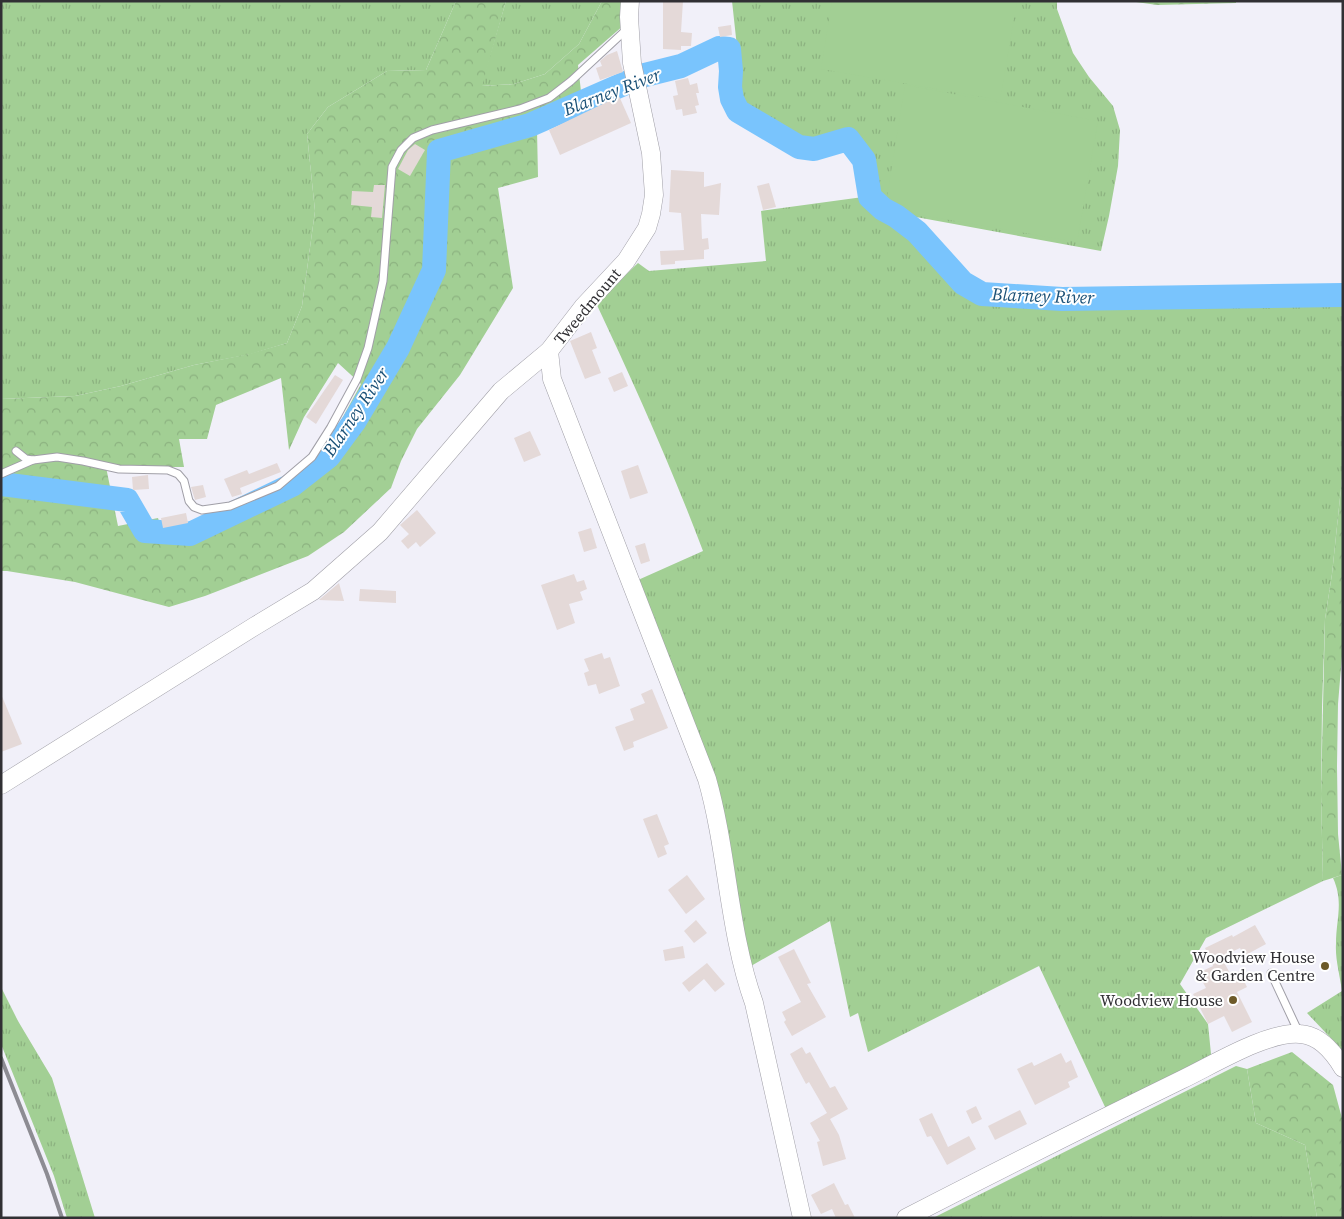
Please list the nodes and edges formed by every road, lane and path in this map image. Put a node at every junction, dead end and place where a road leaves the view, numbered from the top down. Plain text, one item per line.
1 (630, 1) edge
2 (630, 28) junction
3 (549, 352) junction
4 (16, 451) dead end
5 (33, 460) junction
6 (1, 474) edge
7 (1, 784) edge
8 (1271, 973) dead end
9 (1300, 1034) junction
10 (1343, 1068) edge
11 (802, 1218) edge
12 (906, 1218) edge

1 - 2 street, Tweedmount
2 - 3 street, Tweedmount
2 - 5 lane
3 - 7 street, Tweedmount
3 - 11 street
4 - 5 lane
5 - 6 lane
8 - 9 lane
9 - 10 street
9 - 12 street

